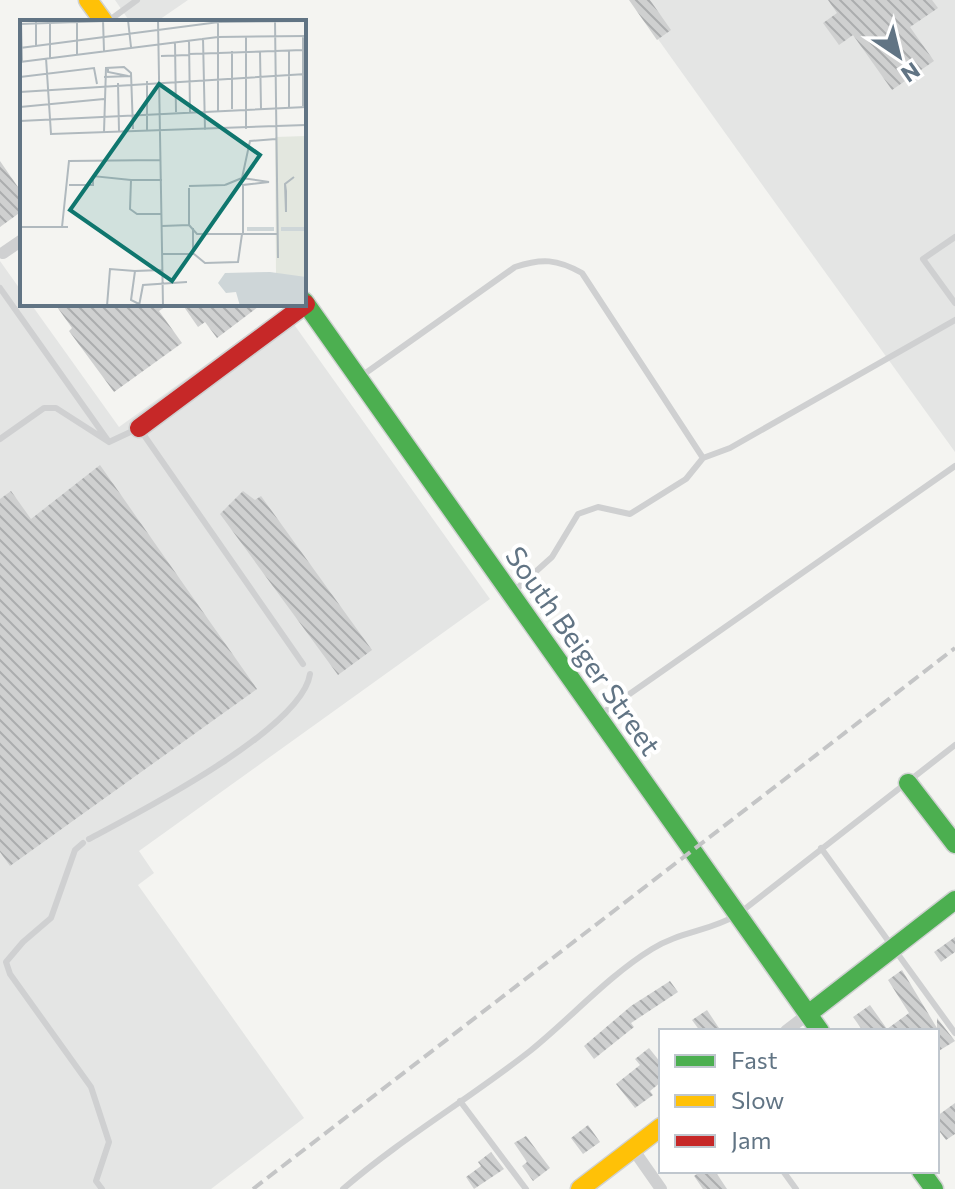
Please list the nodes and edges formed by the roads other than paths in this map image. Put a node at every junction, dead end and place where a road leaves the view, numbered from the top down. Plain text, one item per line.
1 (88, 0) edge
2 (137, 0) edge
3 (103, 20) edge
4 (108, 20) edge
5 (955, 237) edge
6 (20, 241) edge
7 (2, 254) edge
8 (0, 288) edge
9 (955, 303) edge
10 (306, 304) edge
11 (301, 306) edge
12 (955, 320) edge
13 (357, 379) junction
14 (139, 428) junction
15 (0, 439) edge
16 (109, 442) junction
17 (703, 458) junction
18 (955, 466) edge
19 (509, 595) junction
20 (303, 664) dead end
21 (310, 674) dead end
22 (596, 718) junction
23 (955, 745) edge
24 (908, 783) junction
25 (955, 844) edge
26 (821, 848) junction
27 (955, 900) edge
28 (737, 915) junction
29 (893, 948) junction
30 (3, 964) edge
31 (808, 1014) junction
32 (789, 1029) edge
33 (819, 1029) edge
34 (955, 1033) edge
35 (460, 1101) junction
36 (659, 1129) edge
37 (633, 1149) junction
38 (102, 1189) edge
39 (343, 1189) edge
40 (526, 1189) edge
41 (580, 1189) edge
42 (661, 1189) edge

1 - 3 street
2 - 4 lane
5 - 9 lane
6 - 7 street
8 - 16 lane
10 - 13 street, South Beiger Street
11 - 14 street
12 - 17 lane
13 - 17 lane
13 - 19 street, South Beiger Street
14 - 16 lane
14 - 20 lane
15 - 16 lane
17 - 19 lane
18 - 22 lane
19 - 22 street, South Beiger Street
21 - 30 lane
22 - 28 street, South Beiger Street
23 - 24 lane
24 - 25 street
24 - 26 lane
26 - 28 lane
26 - 29 lane
27 - 29 street
28 - 31 street, South Beiger Street
28 - 35 lane
29 - 31 street
29 - 34 lane
30 - 38 lane
31 - 32 street
31 - 33 street, South Beiger Street
35 - 39 lane
35 - 40 lane
36 - 37 street
37 - 41 street
37 - 42 street

